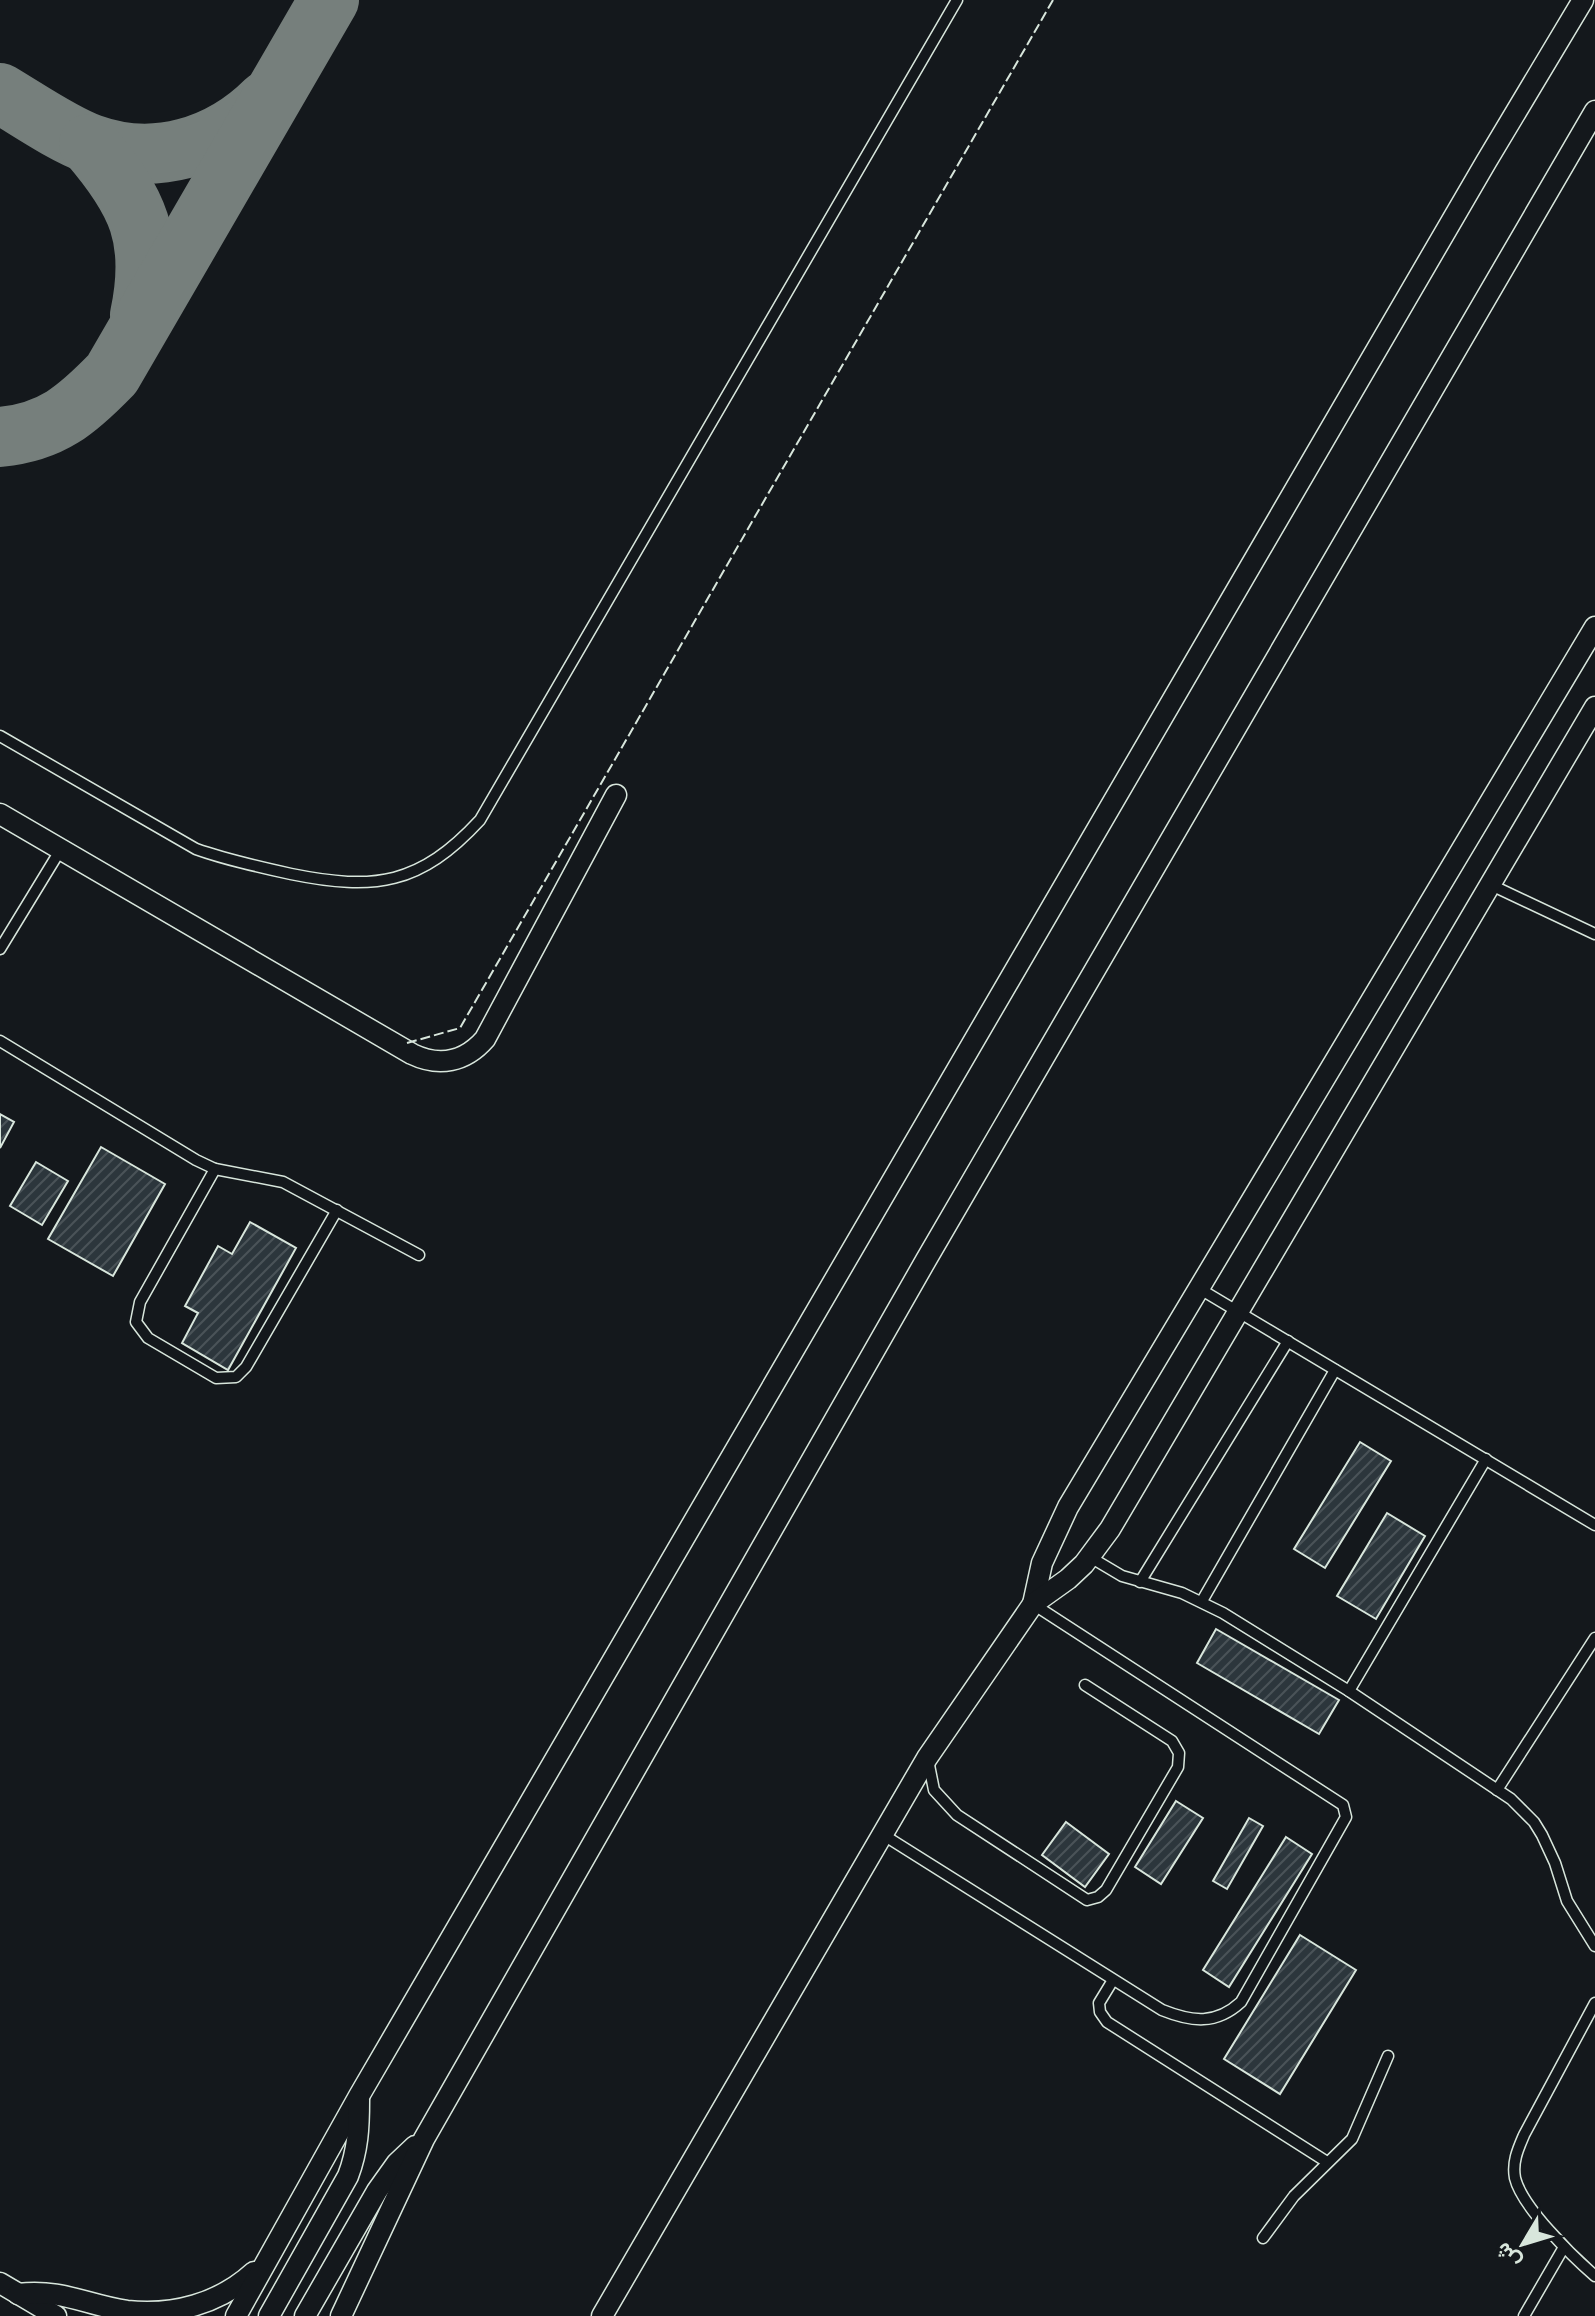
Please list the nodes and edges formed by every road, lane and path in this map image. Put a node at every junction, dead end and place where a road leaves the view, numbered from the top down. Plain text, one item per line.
1 (957, 0) edge
2 (1583, 0) edge
3 (1595, 111) edge
4 (1595, 627) edge
5 (1595, 707) edge
6 (0, 736) edge
7 (616, 795) dead end
8 (0, 814) edge
9 (61, 849) junction
10 (1489, 884) junction
11 (1595, 934) edge
12 (0, 949) edge
13 (0, 1041) edge
14 (215, 1169) junction
15 (337, 1210) junction
16 (419, 1255) dead end
17 (1200, 1289) junction
18 (1239, 1312) junction
19 (1288, 1341) junction
20 (1335, 1370) junction
21 (1486, 1459) junction
22 (1595, 1525) edge
23 (1090, 1557) junction
24 (1140, 1582) junction
25 (1202, 1601) junction
26 (1033, 1604) junction
27 (1595, 1638) edge
28 (1085, 1685) dead end
29 (1349, 1691) junction
30 (927, 1758) junction
31 (1497, 1790) junction
32 (882, 1834) junction
33 (1595, 1946) edge
34 (1113, 1980) junction
35 (1595, 2003) edge
36 (1388, 2056) dead end
37 (359, 2096) junction
38 (424, 2139) junction
39 (1327, 2162) junction
40 (1263, 2238) dead end
41 (1564, 2247) junction
42 (267, 2257) junction
43 (1593, 2270) edge
44 (9, 2288) edge
45 (56, 2316) edge
46 (236, 2316) edge
47 (269, 2316) edge
48 (305, 2316) edge
49 (341, 2316) edge
50 (602, 2316) edge
51 (1524, 2316) edge

1 - 6 lane
2 - 37 street
3 - 38 street
4 - 17 street
5 - 10 street
7 - 9 street
8 - 9 street
9 - 12 lane
10 - 11 lane
10 - 18 street
13 - 14 lane
14 - 15 lane
14 - 15 lane
15 - 16 lane
17 - 18 lane
17 - 26 street
18 - 19 lane
18 - 23 street
19 - 20 lane
19 - 24 lane
20 - 21 lane
20 - 25 lane
21 - 22 lane
21 - 29 lane
23 - 24 lane
23 - 26 street
24 - 25 lane
25 - 29 lane
26 - 30 street
26 - 34 lane
27 - 31 lane
28 - 30 lane
29 - 31 lane
30 - 32 street
31 - 33 lane
32 - 34 lane
32 - 50 street
34 - 39 lane
35 - 41 lane
36 - 39 lane
37 - 42 street
37 - 47 street
38 - 48 street
38 - 49 street
39 - 40 lane
41 - 43 lane
41 - 51 lane
42 - 44 street
42 - 46 street
44 - 45 street

